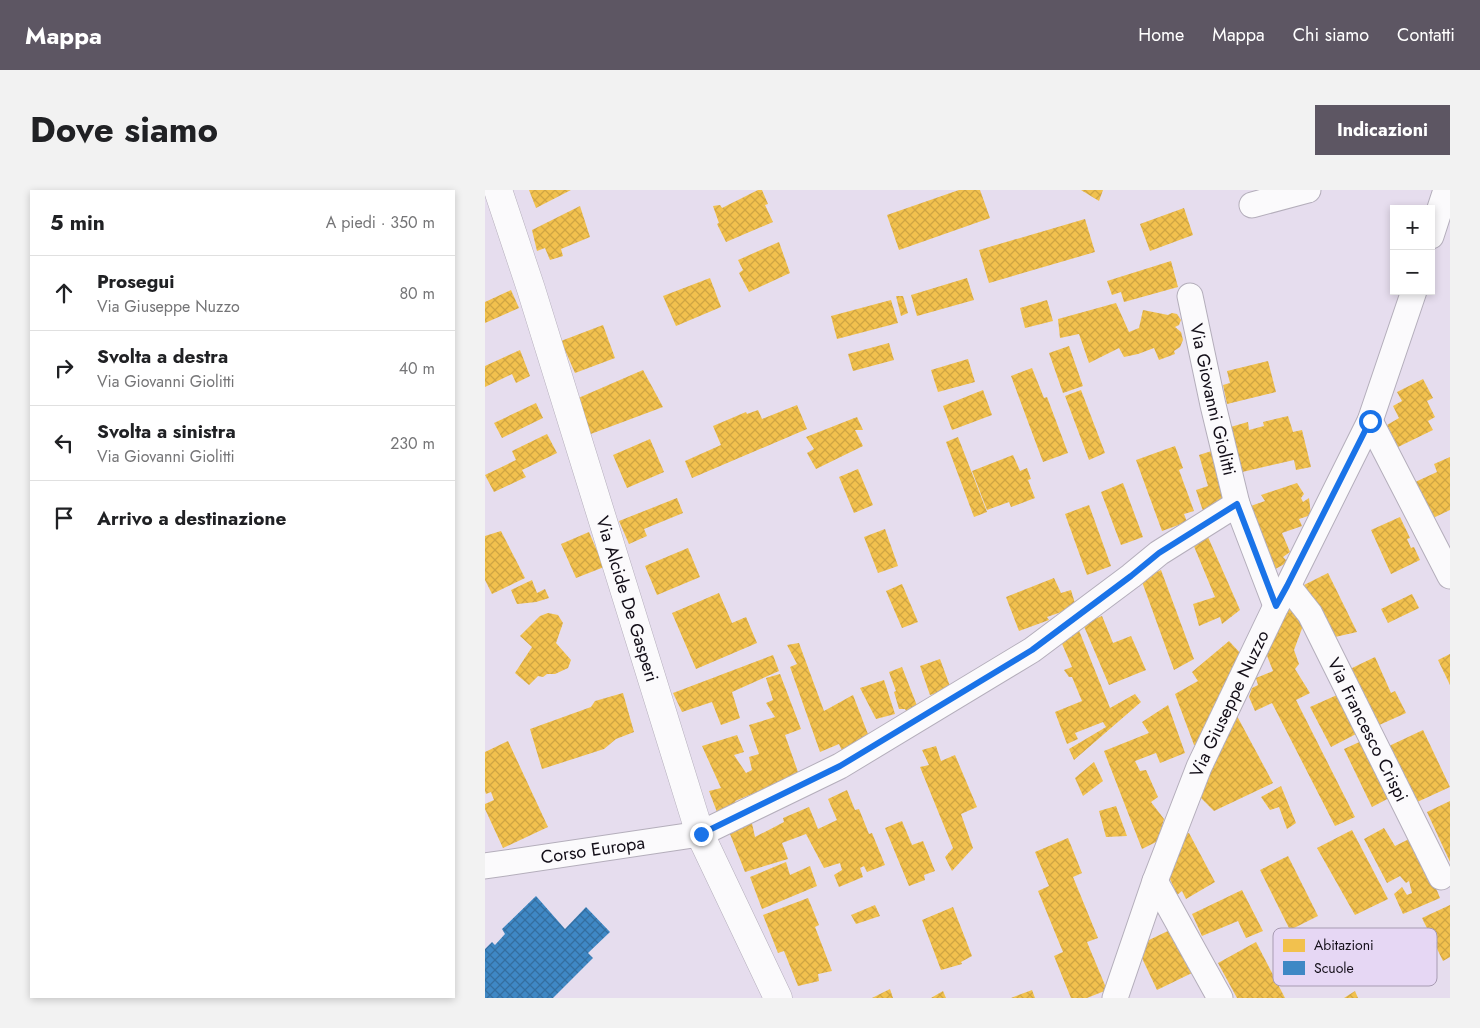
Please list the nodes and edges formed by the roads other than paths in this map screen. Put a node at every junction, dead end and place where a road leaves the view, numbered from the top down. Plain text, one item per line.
1 (498, 190) edge
2 (1308, 190) edge
3 (1446, 190) edge
4 (1252, 204) dead end
5 (1435, 224) edge
6 (1413, 295) edge
7 (1190, 296) dead end
8 (1370, 421) junction
9 (1237, 504) junction
10 (1450, 576) edge
11 (1282, 596) junction
12 (701, 834) junction
13 (485, 866) edge
14 (1441, 877) dead end
15 (1155, 881) junction
16 (778, 998) edge
17 (1115, 998) edge
18 (1220, 998) edge

1 - 12 main road, Via Alcide De Gasperi
2 - 4 street
3 - 5 street
6 - 8 street, Via Giuseppe Nuzzo
7 - 9 street, Via Giovanni Giolitti
8 - 10 street
8 - 11 street, Via Giuseppe Nuzzo
9 - 11 street, Via Giovanni Giolitti
9 - 12 street
11 - 14 street, Via Francesco Crispi
11 - 15 street, Via Giuseppe Nuzzo
12 - 13 street, Corso Europa
12 - 16 main road, Via Alcide De Gasperi
15 - 17 street, Via Giuseppe Nuzzo
15 - 18 street

